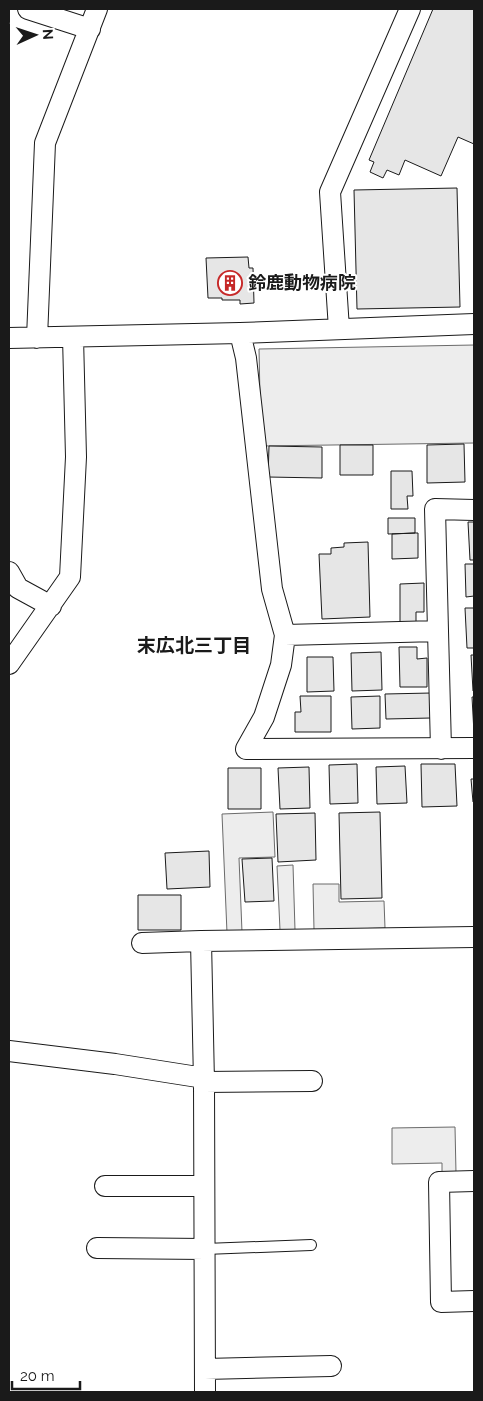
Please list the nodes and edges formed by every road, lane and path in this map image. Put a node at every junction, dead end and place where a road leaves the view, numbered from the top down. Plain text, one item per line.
1 (28, 9) edge
2 (98, 9) edge
3 (410, 9) edge
4 (90, 29) junction
5 (474, 324) edge
6 (339, 328) junction
7 (240, 333) junction
8 (73, 337) junction
9 (9, 338) edge
10 (37, 338) junction
11 (474, 510) edge
12 (9, 572) edge
13 (51, 606) junction
14 (438, 631) junction
15 (285, 635) junction
16 (9, 664) edge
17 (474, 748) edge
18 (441, 749) junction
19 (474, 937) edge
20 (201, 941) junction
21 (142, 943) dead end
22 (9, 1050) edge
23 (204, 1080) junction
24 (312, 1081) dead end
25 (474, 1181) edge
26 (105, 1186) dead end
27 (204, 1186) junction
28 (311, 1245) dead end
29 (97, 1248) dead end
30 (205, 1249) junction
31 (474, 1301) edge
32 (331, 1366) dead end
33 (205, 1369) junction
34 (205, 1392) edge

1 - 4 street
2 - 4 street
3 - 6 street
4 - 10 street
5 - 6 street
6 - 7 street
7 - 8 street
7 - 15 street
8 - 10 street
8 - 13 street
9 - 10 street
11 - 14 street
12 - 13 street
13 - 16 street
14 - 15 street
14 - 18 street
15 - 18 street
17 - 18 street
19 - 20 street
20 - 21 street
20 - 23 street
22 - 23 street
23 - 24 street
23 - 27 street
25 - 31 street
26 - 27 street
27 - 30 street
28 - 30 lane
29 - 30 street
30 - 33 street
32 - 33 street
33 - 34 street

